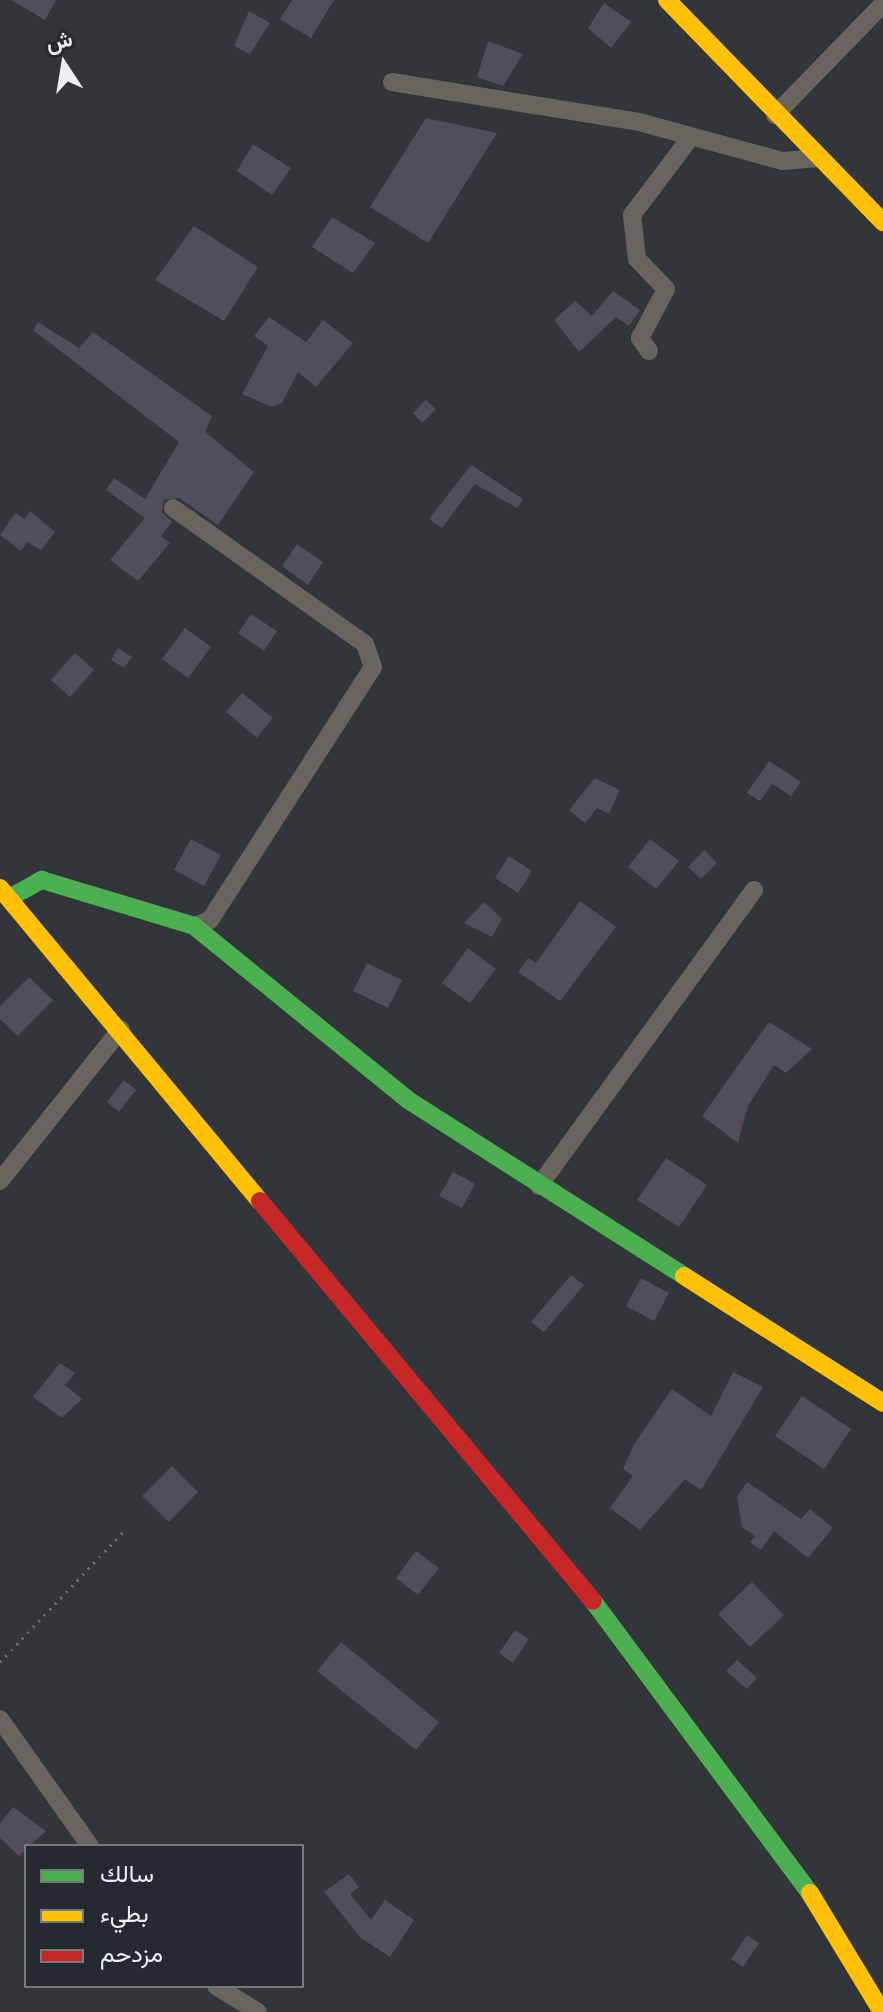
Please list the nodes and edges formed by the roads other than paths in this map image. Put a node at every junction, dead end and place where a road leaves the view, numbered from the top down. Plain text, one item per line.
1 (667, 0) edge
2 (883, 4) edge
3 (392, 82) dead end
4 (775, 115) junction
5 (690, 138) junction
6 (818, 158) junction
7 (883, 222) edge
8 (649, 351) dead end
9 (173, 508) dead end
10 (754, 890) dead end
11 (5, 893) edge
12 (194, 926) junction
13 (121, 1029) junction
14 (0, 1181) edge
15 (539, 1186) junction
16 (883, 1403) edge
17 (0, 1719) edge
18 (89, 1844) edge
19 (219, 1988) edge
20 (258, 2012) edge
21 (882, 2012) edge

1 - 4 street
2 - 4 street
3 - 5 street
4 - 6 street
5 - 6 street
5 - 8 street
6 - 7 street
9 - 12 street
10 - 15 street
11 - 12 street
11 - 13 street
12 - 15 street
13 - 14 street
13 - 21 street
15 - 16 street
17 - 18 street
19 - 20 street

